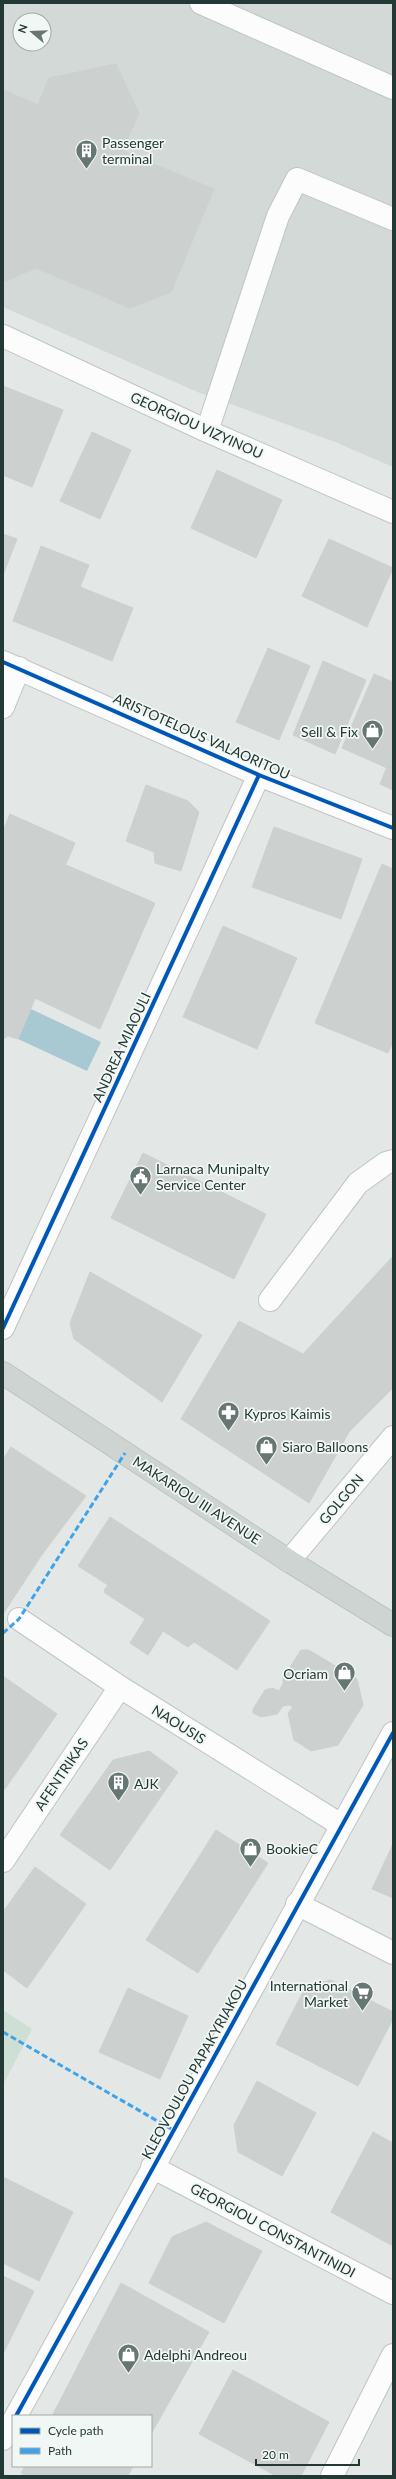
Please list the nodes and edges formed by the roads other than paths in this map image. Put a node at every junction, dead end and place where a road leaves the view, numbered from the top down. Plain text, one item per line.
1 (205, 4) edge
2 (393, 88) edge
3 (393, 219) edge
4 (3, 336) edge
5 (207, 431) junction
6 (393, 512) edge
7 (11, 665) edge
8 (3, 707) edge
9 (259, 775) junction
10 (393, 828) edge
11 (393, 1161) edge
12 (270, 1300) dead end
13 (3, 1328) edge
14 (3, 1373) edge
15 (393, 1436) edge
16 (289, 1561) junction
17 (19, 1619) dead end
18 (393, 1625) edge
19 (120, 1687) junction
20 (393, 1733) edge
21 (341, 1825) junction
22 (3, 1861) edge
23 (297, 1904) junction
24 (393, 1953) edge
25 (152, 2167) junction
26 (393, 2293) edge
27 (393, 2355) edge
28 (17, 2415) edge
29 (12, 2423) edge
30 (3, 2439) edge
31 (332, 2476) edge

1 - 2 street
3 - 5 street
4 - 5 street, GEORGIOU VIZYINOU
5 - 6 street, GEORGIOU VIZYINOU
7 - 8 street
7 - 9 street, ARISTOTELOUS VALAORITOU
9 - 10 street, ARISTOTELOUS VALAORITOU
9 - 13 street, ANDREA MIAOULI
11 - 12 street
14 - 16 main road, MAKARIOU III AVENUE
15 - 16 street, GOLGON
16 - 18 main road, MAKARIOU III AVENUE
17 - 19 street, NAOUSIS
19 - 21 street, NAOUSIS
19 - 22 street, AFENTRIKAS
20 - 21 street, KLEOVOULOU PAPAKYRIAKOU
21 - 23 street, KLEOVOULOU PAPAKYRIAKOU
23 - 24 street
23 - 25 street, KLEOVOULOU PAPAKYRIAKOU
25 - 26 street, GEORGIOU CONSTANTINIDI
25 - 28 street, KLEOVOULOU PAPAKYRIAKOU
27 - 31 street
29 - 30 street

